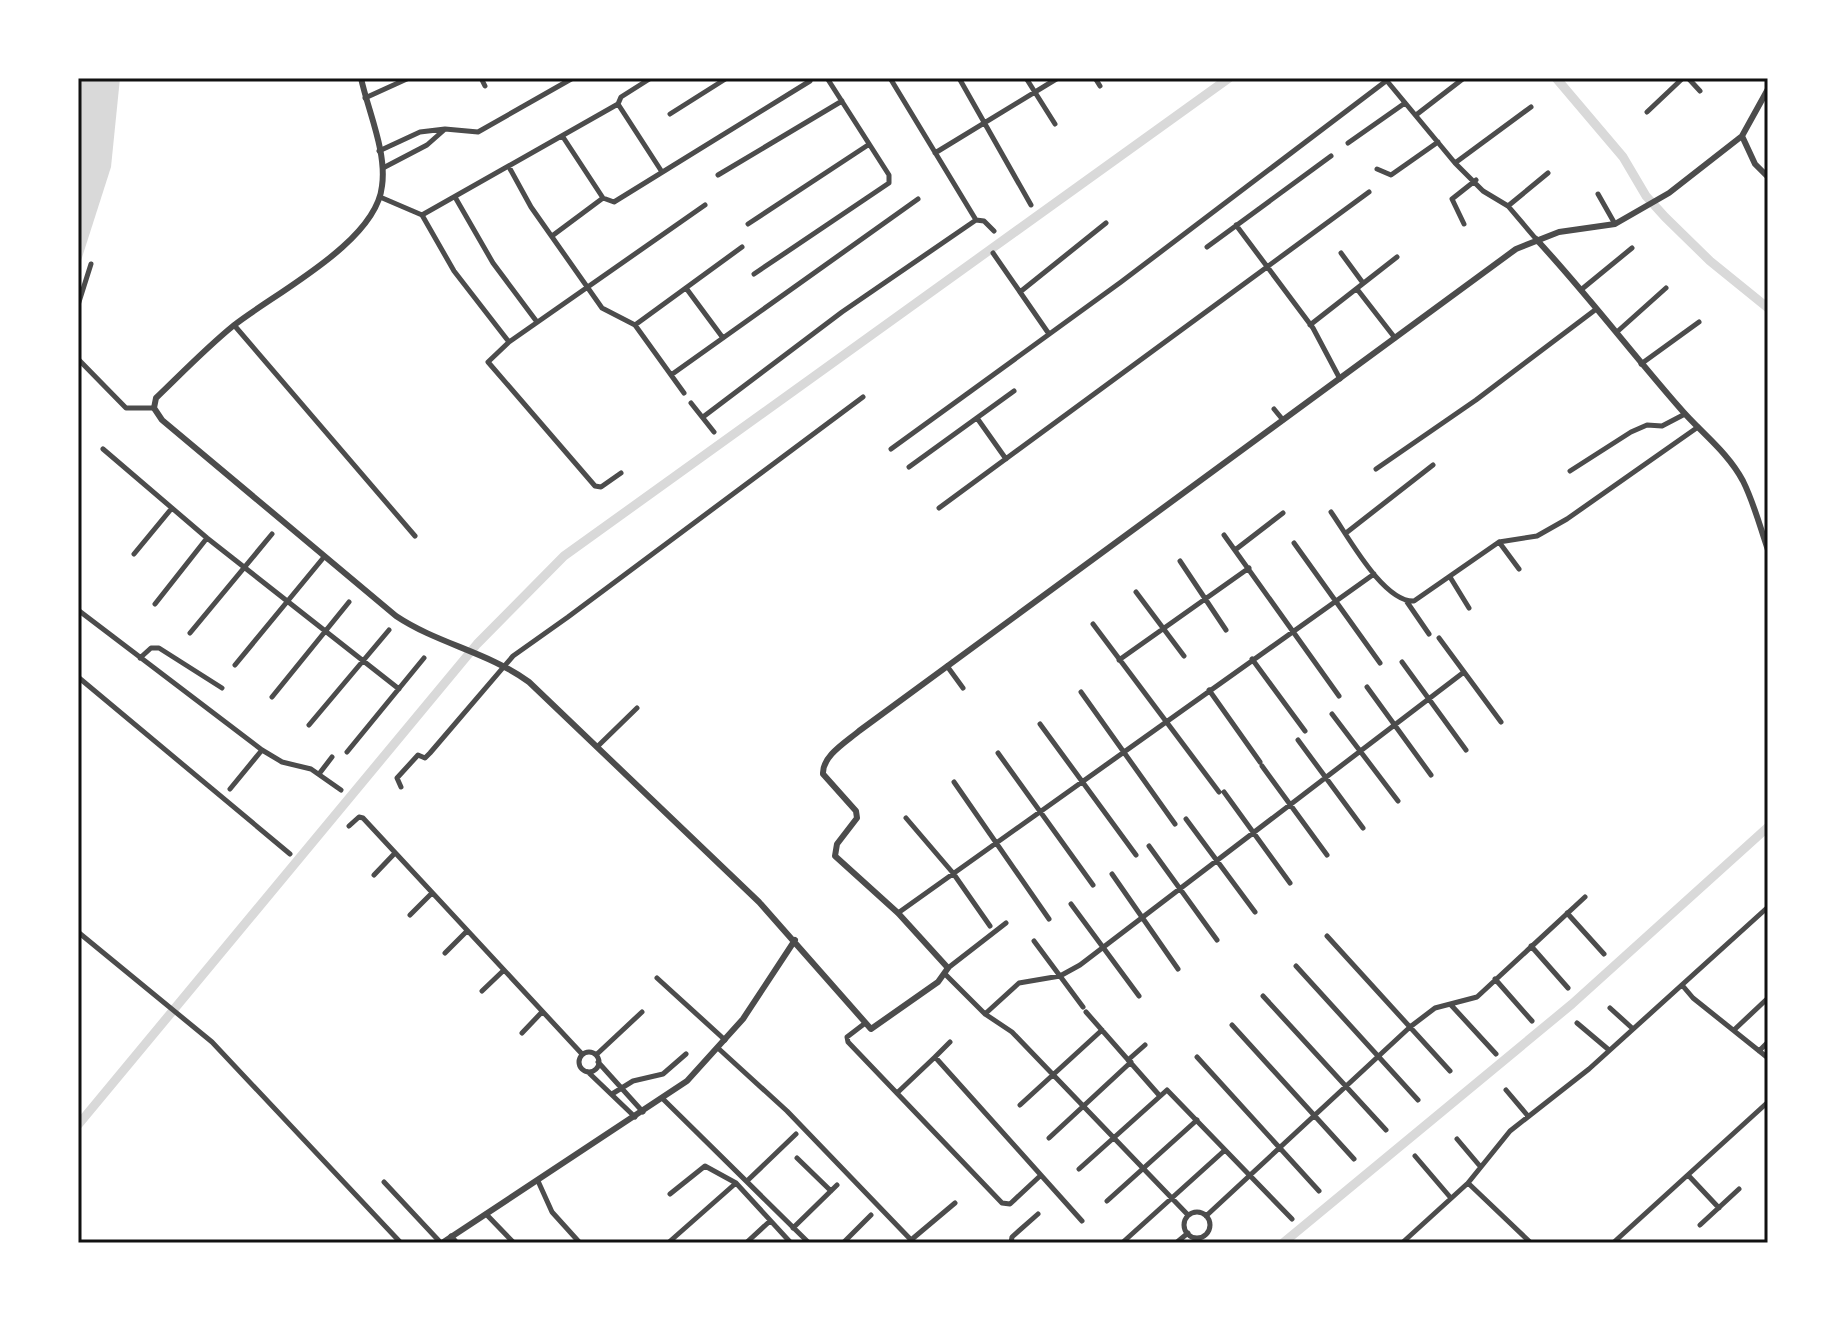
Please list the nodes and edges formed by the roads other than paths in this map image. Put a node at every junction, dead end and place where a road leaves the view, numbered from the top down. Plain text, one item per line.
1 (361, 78) edge
2 (409, 78) edge
3 (481, 78) edge
4 (573, 78) edge
5 (651, 78) edge
6 (727, 78) edge
7 (827, 78) edge
8 (890, 78) edge
9 (959, 78) edge
10 (1026, 78) edge
11 (1058, 78) edge
12 (1095, 78) edge
13 (1464, 78) edge
14 (1686, 78) edge
15 (1389, 79) edge
16 (810, 81) dead end
17 (485, 86) dead end
18 (1100, 86) dead end
19 (1768, 89) edge
20 (1700, 91) dead end
21 (1035, 92) junction
22 (365, 98) junction
23 (1765, 100) edge
24 (842, 101) junction
25 (1405, 103) junction
26 (618, 104) junction
27 (1531, 107) dead end
28 (1647, 112) dead end
29 (670, 114) dead end
30 (1416, 115) junction
31 (986, 123) junction
32 (1055, 124) dead end
33 (445, 129) junction
34 (1742, 136) junction
35 (563, 137) junction
36 (1438, 142) junction
37 (1348, 143) dead end
38 (868, 145) junction
39 (379, 151) junction
40 (935, 153) junction
41 (1331, 156) dead end
42 (1455, 163) junction
43 (509, 167) junction
44 (383, 168) junction
45 (1377, 169) dead end
46 (662, 172) junction
47 (1548, 173) dead end
48 (718, 175) dead end
49 (1768, 177) edge
50 (1476, 180) junction
51 (1369, 192) dead end
52 (1598, 194) dead end
53 (380, 197) junction
54 (455, 197) junction
55 (603, 198) junction
56 (918, 199) dead end
57 (705, 205) dead end
58 (1031, 205) dead end
59 (1508, 206) junction
60 (422, 215) junction
61 (976, 220) junction
62 (1106, 223) dead end
63 (748, 224) dead end
64 (1464, 224) dead end
65 (1615, 224) junction
66 (1236, 225) junction
67 (994, 231) dead end
68 (552, 236) junction
69 (1536, 239) junction
70 (742, 247) dead end
71 (1207, 247) dead end
72 (1632, 248) dead end
73 (993, 253) dead end
74 (1341, 253) dead end
75 (1397, 257) dead end
76 (91, 264) dead end
77 (1268, 268) junction
78 (754, 274) dead end
79 (1363, 283) junction
80 (588, 287) junction
81 (686, 288) junction
82 (1666, 288) dead end
83 (1357, 289) junction
84 (1582, 289) junction
85 (1020, 292) junction
86 (78, 305) edge
87 (1595, 310) junction
88 (537, 322) junction
89 (1699, 322) dead end
90 (234, 325) junction
91 (635, 325) junction
92 (1310, 325) junction
93 (1618, 331) junction
94 (1049, 334) junction
95 (723, 338) junction
96 (1395, 338) junction
97 (509, 342) junction
98 (78, 359) edge
99 (1641, 364) junction
100 (671, 375) junction
101 (1340, 379) junction
102 (1014, 391) dead end
103 (684, 393) dead end
104 (863, 397) dead end
105 (691, 403) dead end
106 (154, 408) junction
107 (1274, 409) dead end
108 (1685, 414) junction
109 (703, 417) junction
110 (977, 418) junction
111 (1283, 420) junction
112 (1698, 427) junction
113 (714, 432) dead end
114 (103, 449) dead end
115 (891, 449) dead end
116 (1006, 459) junction
117 (1433, 465) dead end
118 (909, 467) dead end
119 (1376, 469) dead end
120 (1570, 471) dead end
121 (621, 473) dead end
122 (172, 508) junction
123 (939, 508) dead end
124 (1331, 512) dead end
125 (1283, 513) dead end
126 (1346, 533) junction
127 (272, 534) dead end
128 (1224, 535) dead end
129 (415, 536) dead end
130 (207, 538) junction
131 (1499, 542) junction
132 (1294, 543) dead end
133 (1235, 550) junction
134 (1768, 550) edge
135 (134, 554) dead end
136 (324, 557) junction
137 (1180, 561) dead end
138 (246, 567) junction
139 (1249, 568) junction
140 (1519, 569) dead end
141 (1374, 574) junction
142 (1450, 577) junction
143 (1136, 592) dead end
144 (1205, 599) junction
145 (1336, 599) junction
146 (1406, 601) junction
147 (289, 602) junction
148 (349, 602) dead end
149 (155, 604) dead end
150 (1469, 608) dead end
151 (78, 610) edge
152 (1093, 624) dead end
153 (1163, 628) junction
154 (1293, 629) junction
155 (389, 630) dead end
156 (1226, 630) dead end
157 (326, 631) junction
158 (190, 633) dead end
159 (1429, 634) dead end
160 (1439, 638) dead end
161 (1184, 656) dead end
162 (140, 658) junction
163 (424, 658) dead end
164 (1252, 659) junction
165 (363, 660) junction
166 (1119, 660) junction
167 (1402, 662) dead end
168 (1380, 663) dead end
169 (235, 665) dead end
170 (508, 666) junction
171 (947, 666) junction
172 (1464, 672) junction
173 (78, 677) edge
174 (1367, 687) dead end
175 (222, 688) dead end
176 (963, 688) dead end
177 (399, 689) junction
178 (1209, 690) junction
179 (1081, 692) dead end
180 (1339, 696) dead end
181 (272, 697) dead end
182 (1430, 699) junction
183 (637, 708) dead end
184 (1332, 714) dead end
185 (1166, 721) junction
186 (1501, 722) dead end
187 (1040, 724) dead end
188 (309, 725) dead end
189 (1395, 725) junction
190 (1305, 731) dead end
191 (1298, 740) dead end
192 (598, 746) junction
193 (262, 750) junction
194 (1466, 750) dead end
195 (1124, 751) junction
196 (1361, 751) junction
197 (347, 752) dead end
198 (998, 753) dead end
199 (332, 757) dead end
200 (319, 774) junction
201 (1431, 775) dead end
202 (1325, 778) junction
203 (1082, 781) junction
204 (954, 782) dead end
205 (401, 787) dead end
206 (230, 789) dead end
207 (341, 790) dead end
208 (1398, 801) dead end
209 (1291, 806) junction
210 (1040, 811) junction
211 (906, 818) dead end
212 (1186, 819) dead end
213 (1175, 824) dead end
214 (349, 826) dead end
215 (1363, 828) dead end
216 (1255, 834) junction
217 (996, 843) junction
218 (1149, 846) dead end
219 (395, 853) junction
220 (290, 854) dead end
221 (1136, 855) dead end
222 (1327, 855) dead end
223 (1218, 862) junction
224 (953, 873) junction
225 (1112, 874) dead end
226 (374, 875) dead end
227 (1290, 883) dead end
228 (1093, 885) dead end
229 (1181, 890) junction
230 (432, 893) junction
231 (1585, 897) dead end
232 (1071, 904) dead end
233 (1768, 907) edge
234 (1255, 912) dead end
235 (898, 913) junction
236 (1567, 913) junction
237 (410, 915) dead end
238 (1143, 917) junction
239 (1049, 919) dead end
240 (1006, 923) dead end
241 (990, 926) dead end
242 (467, 931) junction
243 (78, 932) edge
244 (1327, 936) dead end
245 (795, 940) junction
246 (1217, 940) dead end
247 (1034, 941) dead end
248 (1531, 946) junction
249 (1102, 948) junction
250 (445, 953) dead end
251 (1604, 954) dead end
252 (1296, 966) dead end
253 (1178, 969) dead end
254 (504, 970) junction
255 (947, 971) junction
256 (1060, 976) junction
257 (657, 978) dead end
258 (1495, 979) junction
259 (1682, 985) junction
260 (1568, 988) dead end
261 (482, 991) dead end
262 (1139, 996) dead end
263 (1263, 996) dead end
264 (1768, 998) edge
265 (1451, 1005) junction
266 (1610, 1008) dead end
267 (542, 1012) junction
268 (642, 1012) dead end
269 (985, 1014) junction
270 (1532, 1021) dead end
271 (1577, 1023) dead end
272 (864, 1024) junction
273 (1232, 1025) dead end
274 (1410, 1027) junction
275 (1632, 1028) junction
276 (1102, 1030) junction
277 (1733, 1030) junction
278 (522, 1033) dead end
279 (726, 1041) junction
280 (950, 1042) dead end
281 (1768, 1042) edge
282 (1145, 1045) dead end
283 (719, 1049) junction
284 (1609, 1050) junction
285 (1759, 1051) junction
286 (582, 1054) junction
287 (686, 1054) dead end
288 (1496, 1054) dead end
289 (1378, 1056) junction
290 (935, 1057) junction
291 (1197, 1057) dead end
292 (597, 1058) junction
293 (1768, 1058) edge
294 (1129, 1061) junction
295 (1450, 1071) dead end
296 (588, 1072) junction
297 (1053, 1073) junction
298 (1345, 1086) junction
299 (619, 1088) junction
300 (1506, 1090) dead end
301 (897, 1093) junction
302 (612, 1094) junction
303 (1160, 1095) junction
304 (663, 1099) junction
305 (1418, 1100) dead end
306 (1020, 1105) dead end
307 (1084, 1105) junction
308 (1767, 1105) edge
309 (644, 1113) junction
310 (1314, 1115) junction
311 (1528, 1116) junction
312 (636, 1118) junction
313 (1197, 1120) junction
314 (1386, 1130) dead end
315 (796, 1134) dead end
316 (1114, 1137) junction
317 (1049, 1138) dead end
318 (1457, 1139) dead end
319 (1279, 1147) junction
320 (1225, 1150) junction
321 (1415, 1156) dead end
322 (797, 1158) dead end
323 (1354, 1159) dead end
324 (1479, 1165) junction
325 (1079, 1169) dead end
326 (1144, 1169) junction
327 (1250, 1175) junction
328 (1688, 1175) junction
329 (1040, 1176) junction
330 (538, 1181) junction
331 (747, 1181) junction
332 (384, 1182) dead end
333 (736, 1183) junction
334 (1468, 1183) junction
335 (837, 1185) dead end
336 (1739, 1189) dead end
337 (831, 1191) junction
338 (1319, 1191) dead end
339 (670, 1194) dead end
340 (1450, 1197) junction
341 (1107, 1201) dead end
342 (1172, 1201) junction
343 (955, 1203) dead end
344 (1719, 1208) junction
345 (486, 1214) junction
346 (1038, 1214) dead end
347 (871, 1215) dead end
348 (1188, 1215) junction
349 (1206, 1216) junction
350 (1292, 1219) dead end
351 (770, 1221) junction
352 (1082, 1221) dead end
353 (1700, 1225) dead end
354 (793, 1228) junction
355 (1188, 1233) junction
356 (1622, 1235) junction
357 (451, 1236) junction
358 (1202, 1240) edge
359 (913, 1242) edge
360 (401, 1243) edge
361 (441, 1243) edge
362 (457, 1243) edge
363 (514, 1243) edge
364 (580, 1243) edge
365 (668, 1243) edge
366 (746, 1243) edge
367 (791, 1243) edge
368 (809, 1243) edge
369 (843, 1243) edge
370 (1011, 1243) edge
371 (1122, 1243) edge
372 (1176, 1243) edge
373 (1402, 1243) edge
374 (1531, 1243) edge
375 (1613, 1243) edge
376 (1629, 1243) edge

1 - 22 street
2 - 22 street
3 - 17 street
4 - 33 street
5 - 26 street
6 - 29 street
7 - 24 street
8 - 40 street
9 - 31 street
10 - 21 street
11 - 21 street
12 - 18 street
13 - 30 street
14 - 20 street
14 - 28 street
15 - 25 street
15 - 94 street
16 - 46 street
19 - 23 street
21 - 31 street
21 - 32 street
22 - 39 street
23 - 34 street
24 - 38 street
24 - 48 street
25 - 30 street
25 - 37 street
26 - 35 street
26 - 46 street
27 - 42 street
30 - 36 street
31 - 40 street
31 - 58 street
33 - 39 street
33 - 44 street
34 - 49 street
34 - 65 street
35 - 43 street
35 - 55 street
36 - 42 street
36 - 45 street
38 - 63 street
38 - 78 street
39 - 44 street
40 - 61 street
41 - 66 street
42 - 50 street
43 - 54 street
43 - 68 street
44 - 53 street
46 - 55 street
47 - 59 street
50 - 59 street
50 - 64 street
51 - 77 street
52 - 65 street
53 - 60 street
53 - 90 street
54 - 60 street
54 - 88 street
55 - 68 street
56 - 95 street
57 - 80 street
59 - 69 street
60 - 97 street
61 - 67 street
61 - 109 street
62 - 85 street
65 - 69 street
66 - 71 street
66 - 77 street
68 - 80 street
69 - 84 street
69 - 96 street
70 - 81 street
72 - 84 street
73 - 85 street
74 - 79 street
75 - 79 street
76 - 86 street
77 - 92 street
77 - 116 street
79 - 83 street
80 - 88 street
80 - 91 street
81 - 91 street
81 - 95 street
82 - 93 street
83 - 92 street
83 - 96 street
84 - 87 street
85 - 94 street
87 - 93 street
87 - 119 street
88 - 97 street
89 - 99 street
90 - 106 street
90 - 129 street
91 - 100 street
92 - 101 street
93 - 99 street
94 - 115 street
95 - 100 street
96 - 101 street
97 - 121 street
98 - 106 street
99 - 108 street
100 - 103 street
101 - 111 street
102 - 110 street
104 - 170 street
105 - 109 street
106 - 136 street
107 - 111 street
108 - 112 street
108 - 120 street
109 - 113 street
110 - 116 street
110 - 118 street
111 - 171 street
112 - 131 street
112 - 134 street
114 - 122 street
116 - 123 street
117 - 126 street
122 - 130 street
122 - 135 street
124 - 126 street
125 - 133 street
126 - 141 street
127 - 138 street
128 - 133 street
130 - 138 street
130 - 149 street
131 - 140 street
131 - 142 street
132 - 145 street
133 - 139 street
136 - 147 street
136 - 170 street
137 - 144 street
138 - 147 street
138 - 158 street
139 - 144 street
139 - 154 street
141 - 145 street
141 - 146 street
142 - 146 street
142 - 150 street
143 - 153 street
144 - 153 street
144 - 156 street
145 - 154 street
145 - 168 street
146 - 159 street
147 - 157 street
147 - 169 street
148 - 157 street
151 - 162 street
152 - 166 street
153 - 161 street
153 - 166 street
154 - 164 street
154 - 180 street
155 - 165 street
157 - 165 street
157 - 181 street
160 - 172 street
162 - 175 street
162 - 193 street
163 - 177 street
164 - 178 street
164 - 190 street
165 - 177 street
165 - 188 street
166 - 185 street
167 - 182 street
170 - 192 street
170 - 205 street
171 - 176 street
171 - 235 street
172 - 182 street
172 - 186 street
173 - 220 street
174 - 189 street
177 - 197 street
178 - 185 street
178 - 209 street
179 - 195 street
182 - 189 street
182 - 194 street
183 - 192 street
184 - 196 street
185 - 195 street
185 - 216 street
187 - 203 street
189 - 196 street
189 - 201 street
191 - 202 street
192 - 245 street
193 - 200 street
193 - 206 street
195 - 203 street
195 - 213 street
196 - 202 street
196 - 208 street
198 - 210 street
199 - 200 street
200 - 207 street
202 - 209 street
202 - 215 street
203 - 210 street
203 - 221 street
204 - 217 street
209 - 216 street
209 - 222 street
210 - 217 street
210 - 228 street
211 - 224 street
212 - 223 street
214 - 219 street
216 - 223 street
216 - 227 street
217 - 224 street
217 - 239 street
218 - 229 street
219 - 226 street
219 - 230 street
223 - 229 street
223 - 234 street
224 - 235 street
224 - 241 street
225 - 238 street
229 - 238 street
229 - 246 street
230 - 237 street
230 - 242 street
231 - 236 street
232 - 249 street
233 - 259 street
235 - 255 street
236 - 248 street
236 - 251 street
238 - 249 street
238 - 253 street
240 - 255 street
242 - 250 street
242 - 254 street
243 - 360 street
244 - 274 street
245 - 272 street
245 - 279 street
247 - 256 street
248 - 258 street
248 - 260 street
249 - 256 street
249 - 262 street
252 - 289 street
254 - 261 street
254 - 267 street
255 - 269 street
255 - 272 street
256 - 269 street
256 - 276 street
257 - 279 street
258 - 265 street
258 - 270 street
259 - 275 street
259 - 277 street
263 - 298 street
264 - 277 street
265 - 274 street
265 - 288 street
266 - 275 street
267 - 278 street
267 - 286 street
268 - 292 street
269 - 297 street
271 - 284 street
272 - 301 street
273 - 310 street
274 - 289 street
274 - 295 street
275 - 284 street
276 - 294 street
276 - 297 street
277 - 285 street
279 - 283 street
280 - 290 street
281 - 285 street
282 - 294 street
283 - 304 street
283 - 359 street
284 - 311 street
285 - 293 street
286 - 292 street
286 - 296 street
287 - 299 street
289 - 298 street
289 - 305 street
290 - 301 street
290 - 329 street
291 - 319 street
292 - 296 street
292 - 299 street
294 - 303 street
294 - 307 street
296 - 302 street
297 - 306 street
297 - 307 street
298 - 310 street
298 - 314 street
299 - 302 street
299 - 309 street
300 - 311 street
301 - 329 street
302 - 312 street
303 - 313 street
303 - 316 street
304 - 309 street
304 - 331 street
307 - 316 street
307 - 317 street
308 - 328 street
309 - 312 street
310 - 319 street
310 - 323 street
311 - 324 street
312 - 330 street
313 - 320 street
313 - 326 street
315 - 331 street
316 - 325 street
316 - 326 street
318 - 324 street
319 - 327 street
319 - 338 street
320 - 327 street
320 - 342 street
321 - 340 street
322 - 337 street
324 - 334 street
326 - 341 street
326 - 342 street
327 - 349 street
327 - 350 street
328 - 344 street
328 - 356 street
329 - 352 street
330 - 345 street
330 - 364 street
331 - 354 street
332 - 361 street
333 - 339 street
333 - 351 street
333 - 365 street
334 - 340 street
334 - 374 street
335 - 337 street
336 - 344 street
337 - 354 street
340 - 373 street
342 - 348 street
342 - 371 street
343 - 359 street
344 - 353 street
345 - 357 street
345 - 363 street
346 - 370 street
347 - 369 street
348 - 349 street
348 - 355 street
349 - 358 street
351 - 366 street
351 - 367 street
354 - 368 street
355 - 358 street
355 - 372 street
356 - 375 street
356 - 376 street
357 - 361 street
357 - 362 street

